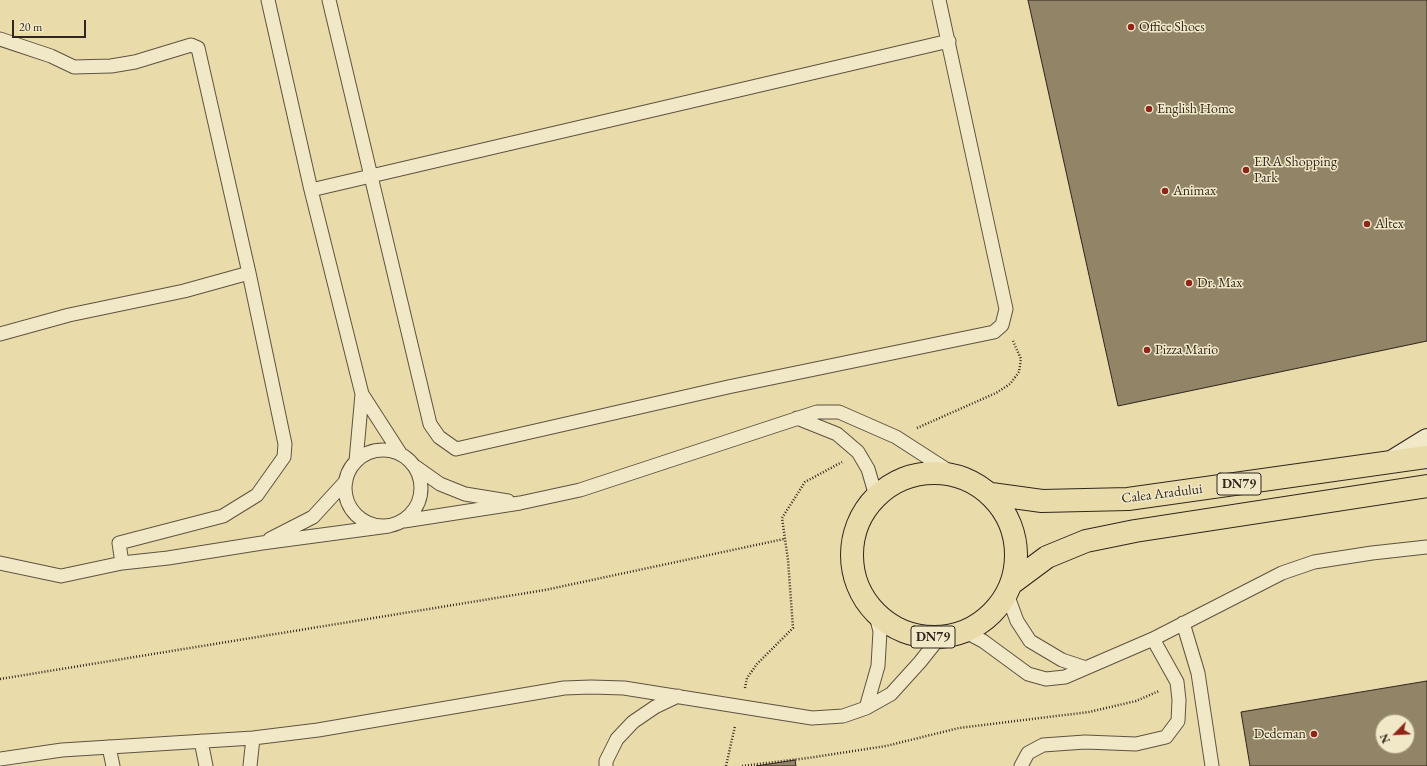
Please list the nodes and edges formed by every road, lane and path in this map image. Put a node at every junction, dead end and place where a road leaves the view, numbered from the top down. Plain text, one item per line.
1 (268, 0) edge
2 (328, 0) edge
3 (939, 0) edge
4 (0, 38) edge
5 (949, 41) junction
6 (370, 176) junction
7 (312, 190) junction
8 (249, 273) junction
9 (1002, 325) junction
10 (0, 334) edge
11 (362, 394) junction
12 (797, 418) junction
13 (896, 437) junction
14 (1427, 440) edge
15 (858, 452) junction
16 (400, 453) junction
17 (1427, 457) edge
18 (356, 460) junction
19 (1393, 461) junction
20 (416, 467) junction
21 (955, 475) junction
22 (346, 481) junction
23 (1427, 486) edge
24 (990, 494) junction
25 (876, 496) junction
26 (520, 503) junction
27 (404, 521) junction
28 (389, 526) junction
29 (784, 540) junction
30 (262, 544) junction
31 (1427, 547) edge
32 (0, 563) edge
33 (122, 563) junction
34 (1010, 588) junction
35 (874, 612) junction
36 (1183, 623) junction
37 (966, 632) junction
38 (939, 638) junction
39 (1153, 639) junction
40 (1086, 668) junction
41 (0, 679) edge
42 (1177, 682) junction
43 (678, 696) junction
44 (740, 706) junction
45 (866, 708) junction
46 (253, 738) junction
47 (201, 741) junction
48 (109, 747) junction
49 (0, 759) edge
50 (113, 766) edge
51 (206, 766) edge
52 (250, 766) edge
53 (606, 766) edge
54 (726, 766) edge
55 (742, 766) edge
56 (1021, 766) edge
57 (1212, 766) edge

1 - 7 lane
2 - 6 lane
3 - 5 lane
4 - 8 lane
5 - 6 lane
5 - 9 lane
6 - 7 lane
6 - 9 lane
7 - 11 lane
8 - 10 lane
8 - 33 lane
9 - 13 path
11 - 16 lane
11 - 18 lane
12 - 13 lane
12 - 15 lane
12 - 26 lane
13 - 21 lane
14 - 19 street
15 - 25 lane
15 - 29 path
16 - 18 lane
16 - 20 lane
17 - 19 highway, Calea Aradului / DN79
18 - 22 lane
19 - 24 highway, Calea Aradului / DN79
20 - 26 lane
20 - 27 lane
21 - 24 highway, Calea Aradului / DN79
21 - 25 highway, Calea Aradului / DN79
22 - 28 lane
22 - 30 lane
23 - 34 highway, Calea Aradului / DN79
24 - 34 highway, Calea Aradului / DN79
25 - 35 highway, Calea Aradului / DN79
26 - 27 lane
27 - 28 lane
28 - 30 lane
29 - 41 path
29 - 44 path
30 - 33 lane
31 - 36 lane
32 - 33 lane
34 - 37 highway, Calea Aradului / DN79
34 - 40 lane
35 - 38 highway, Calea Aradului / DN79
35 - 45 lane
36 - 39 lane
36 - 57 lane
37 - 38 highway, Calea Aradului / DN79
37 - 40 lane
38 - 45 lane
39 - 40 lane
39 - 42 lane
42 - 55 path
42 - 56 lane
43 - 44 lane
43 - 46 lane
43 - 53 lane
44 - 45 lane
44 - 54 path
46 - 47 lane
46 - 52 lane
47 - 48 lane
47 - 51 lane
48 - 49 lane
48 - 50 lane

